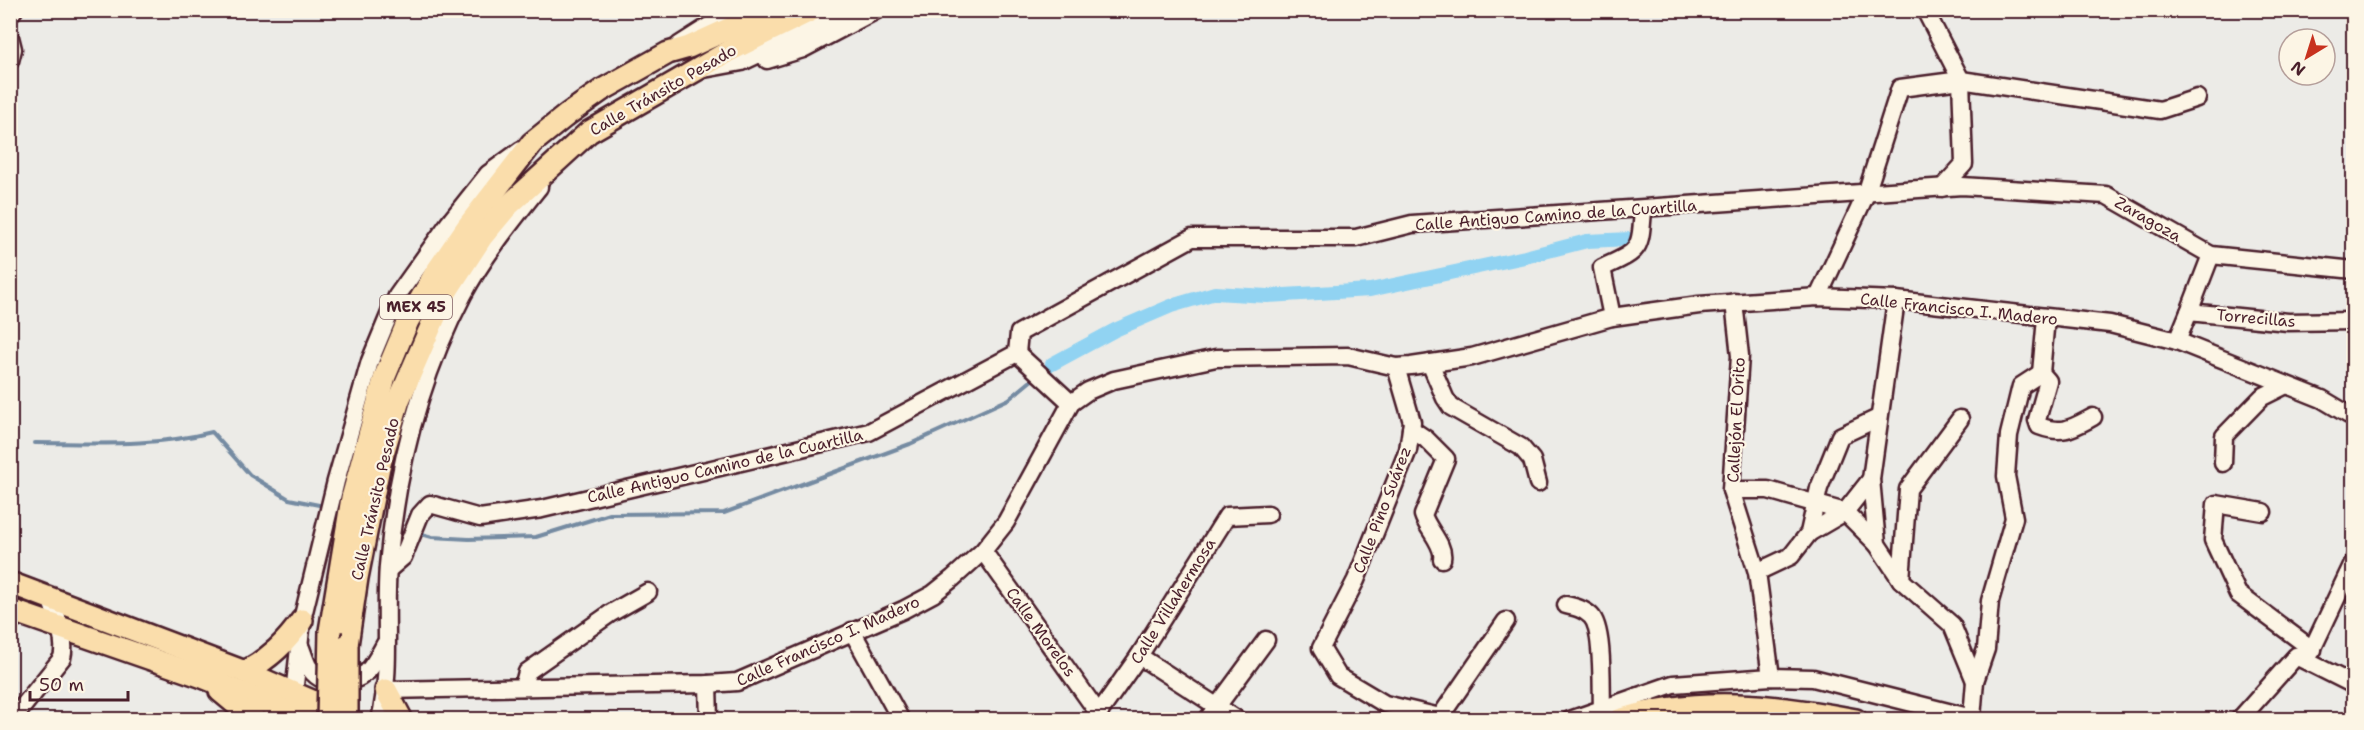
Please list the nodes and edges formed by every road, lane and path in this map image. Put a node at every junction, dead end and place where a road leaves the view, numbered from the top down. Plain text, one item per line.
1 (14, 10) edge
2 (734, 10) edge
3 (770, 10) edge
4 (812, 10) edge
5 (852, 10) edge
6 (877, 10) edge
7 (1925, 10) edge
8 (10, 14) edge
9 (10, 37) edge
10 (668, 53) junction
11 (10, 61) edge
12 (742, 62) junction
13 (697, 71) junction
14 (1961, 80) junction
15 (2197, 98) dead end
16 (532, 143) junction
17 (572, 146) junction
18 (1965, 164) junction
19 (1942, 188) junction
20 (1993, 188) junction
21 (1866, 194) junction
22 (1643, 210) junction
23 (2211, 255) junction
24 (2354, 270) edge
25 (1818, 297) junction
26 (1896, 300) junction
27 (1734, 302) junction
28 (2189, 312) junction
29 (1612, 317) junction
30 (2046, 318) junction
31 (2354, 321) edge
32 (2177, 341) junction
33 (1017, 353) junction
34 (1430, 363) junction
35 (1396, 367) junction
36 (2041, 373) junction
37 (2286, 385) junction
38 (1071, 403) junction
39 (2093, 417) dead end
40 (1878, 418) junction
41 (2354, 418) edge
42 (1960, 419) dead end
43 (1411, 429) junction
44 (2223, 463) dead end
45 (1871, 479) junction
46 (1538, 483) dead end
47 (1731, 490) junction
48 (1816, 502) junction
49 (1845, 512) junction
50 (2263, 512) dead end
51 (1268, 514) dead end
52 (1809, 532) junction
53 (1877, 544) junction
54 (983, 551) junction
55 (1442, 559) dead end
56 (2354, 561) edge
57 (388, 570) junction
58 (1757, 572) junction
59 (1901, 580) junction
60 (10, 583) edge
61 (648, 592) dead end
62 (50, 598) junction
63 (1566, 605) dead end
64 (10, 610) edge
65 (302, 620) junction
66 (1506, 621) dead end
67 (60, 627) junction
68 (852, 631) junction
69 (388, 639) junction
70 (1266, 640) dead end
71 (301, 647) junction
72 (1138, 656) junction
73 (2310, 656) junction
74 (245, 672) junction
75 (200, 676) junction
76 (1772, 677) junction
77 (1975, 681) junction
78 (708, 684) junction
79 (2354, 685) edge
80 (524, 687) junction
81 (386, 690) junction
82 (294, 694) junction
83 (1211, 713) edge
84 (1611, 714) edge
85 (1097, 717) edge
86 (302, 718) edge
87 (1442, 718) edge
88 (1969, 719) edge
89 (12, 720) edge
90 (255, 720) edge
91 (328, 720) edge
92 (347, 720) edge
93 (356, 720) edge
94 (380, 720) edge
95 (402, 720) edge
96 (709, 720) edge
97 (901, 720) edge
98 (1238, 720) edge
99 (1570, 720) edge
100 (1856, 720) edge
101 (2239, 720) edge

1 - 8 street
2 - 10 street
3 - 10 main road, Calle Tránsito Pesado / MEX 45
4 - 13 main road, Calle Tránsito Pesado / MEX 45
5 - 12 street
6 - 12 street
7 - 14 street
9 - 11 street
10 - 16 main road, Calle Tránsito Pesado / MEX 45
12 - 13 street
13 - 17 main road, Calle Tránsito Pesado / MEX 45
14 - 15 street
14 - 18 street
14 - 21 street
16 - 65 street
16 - 91 main road, Calle Tránsito Pesado / MEX 45, bridge
17 - 57 street
17 - 92 main road, Calle Tránsito Pesado / MEX 45, bridge
18 - 19 street
18 - 20 street
19 - 20 street, Zaragoza
19 - 21 street, Zaragoza
20 - 23 street, Zaragoza
21 - 22 street, Calle Antiguo Camino de la Cuartilla
21 - 25 street
22 - 29 street
22 - 33 street, Calle Antiguo Camino de la Cuartilla
23 - 24 street, Zaragoza
23 - 28 street
25 - 26 street, Calle Francisco I. Madero
25 - 27 street, Calle Francisco I. Madero
26 - 30 street, Calle Francisco I. Madero
26 - 40 street
27 - 29 street, Calle Francisco I. Madero
27 - 47 street, Callejón El Orito
28 - 31 street, Torrecillas
28 - 32 street
29 - 34 street, Calle Francisco I. Madero
30 - 32 street, Calle Francisco I. Madero
30 - 36 street
32 - 37 street, Calle Francisco I. Madero
33 - 38 street
33 - 57 street, Calle Antiguo Camino de la Cuartilla
34 - 35 street, Calle Francisco I. Madero
34 - 46 street
35 - 38 street, Calle Francisco I. Madero
35 - 43 street, Calle Pino Suárez
36 - 39 street
36 - 77 street
37 - 41 street, Calle Francisco I. Madero
37 - 44 street
38 - 54 street, Calle Francisco I. Madero
40 - 45 street
40 - 48 street
42 - 59 street
43 - 55 street
43 - 87 street, Calle Pino Suárez
45 - 49 street
45 - 53 street
47 - 48 street
47 - 58 street, Callejón El Orito
48 - 49 street
48 - 52 street
49 - 52 street
49 - 53 street
50 - 73 street
51 - 72 street, Calle Villahermosa
52 - 58 street
53 - 59 street
54 - 68 street, Calle Francisco I. Madero
54 - 85 street, Calle Morelos
56 - 73 street
57 - 69 street
58 - 76 street, Callejón El Orito
59 - 77 street
60 - 62 main road
61 - 80 street
62 - 67 street
62 - 74 main road
63 - 84 street
64 - 67 main road
65 - 71 street
65 - 74 main road
66 - 87 street
67 - 75 main road
67 - 89 street
68 - 78 street, Calle Francisco I. Madero
68 - 97 street
69 - 71 street
69 - 81 street
70 - 83 street
71 - 82 street
72 - 83 street
72 - 85 street, Calle Villahermosa
73 - 79 street
73 - 101 street
74 - 82 main road
75 - 86 main road
75 - 90 main road
76 - 84 street
76 - 88 street
77 - 88 street
78 - 80 street, Calle Francisco I. Madero
78 - 96 street
80 - 81 street, Calle Francisco I. Madero
81 - 94 street
81 - 95 main road
82 - 86 street
82 - 93 main road
83 - 98 street
84 - 99 street
84 - 100 main road

